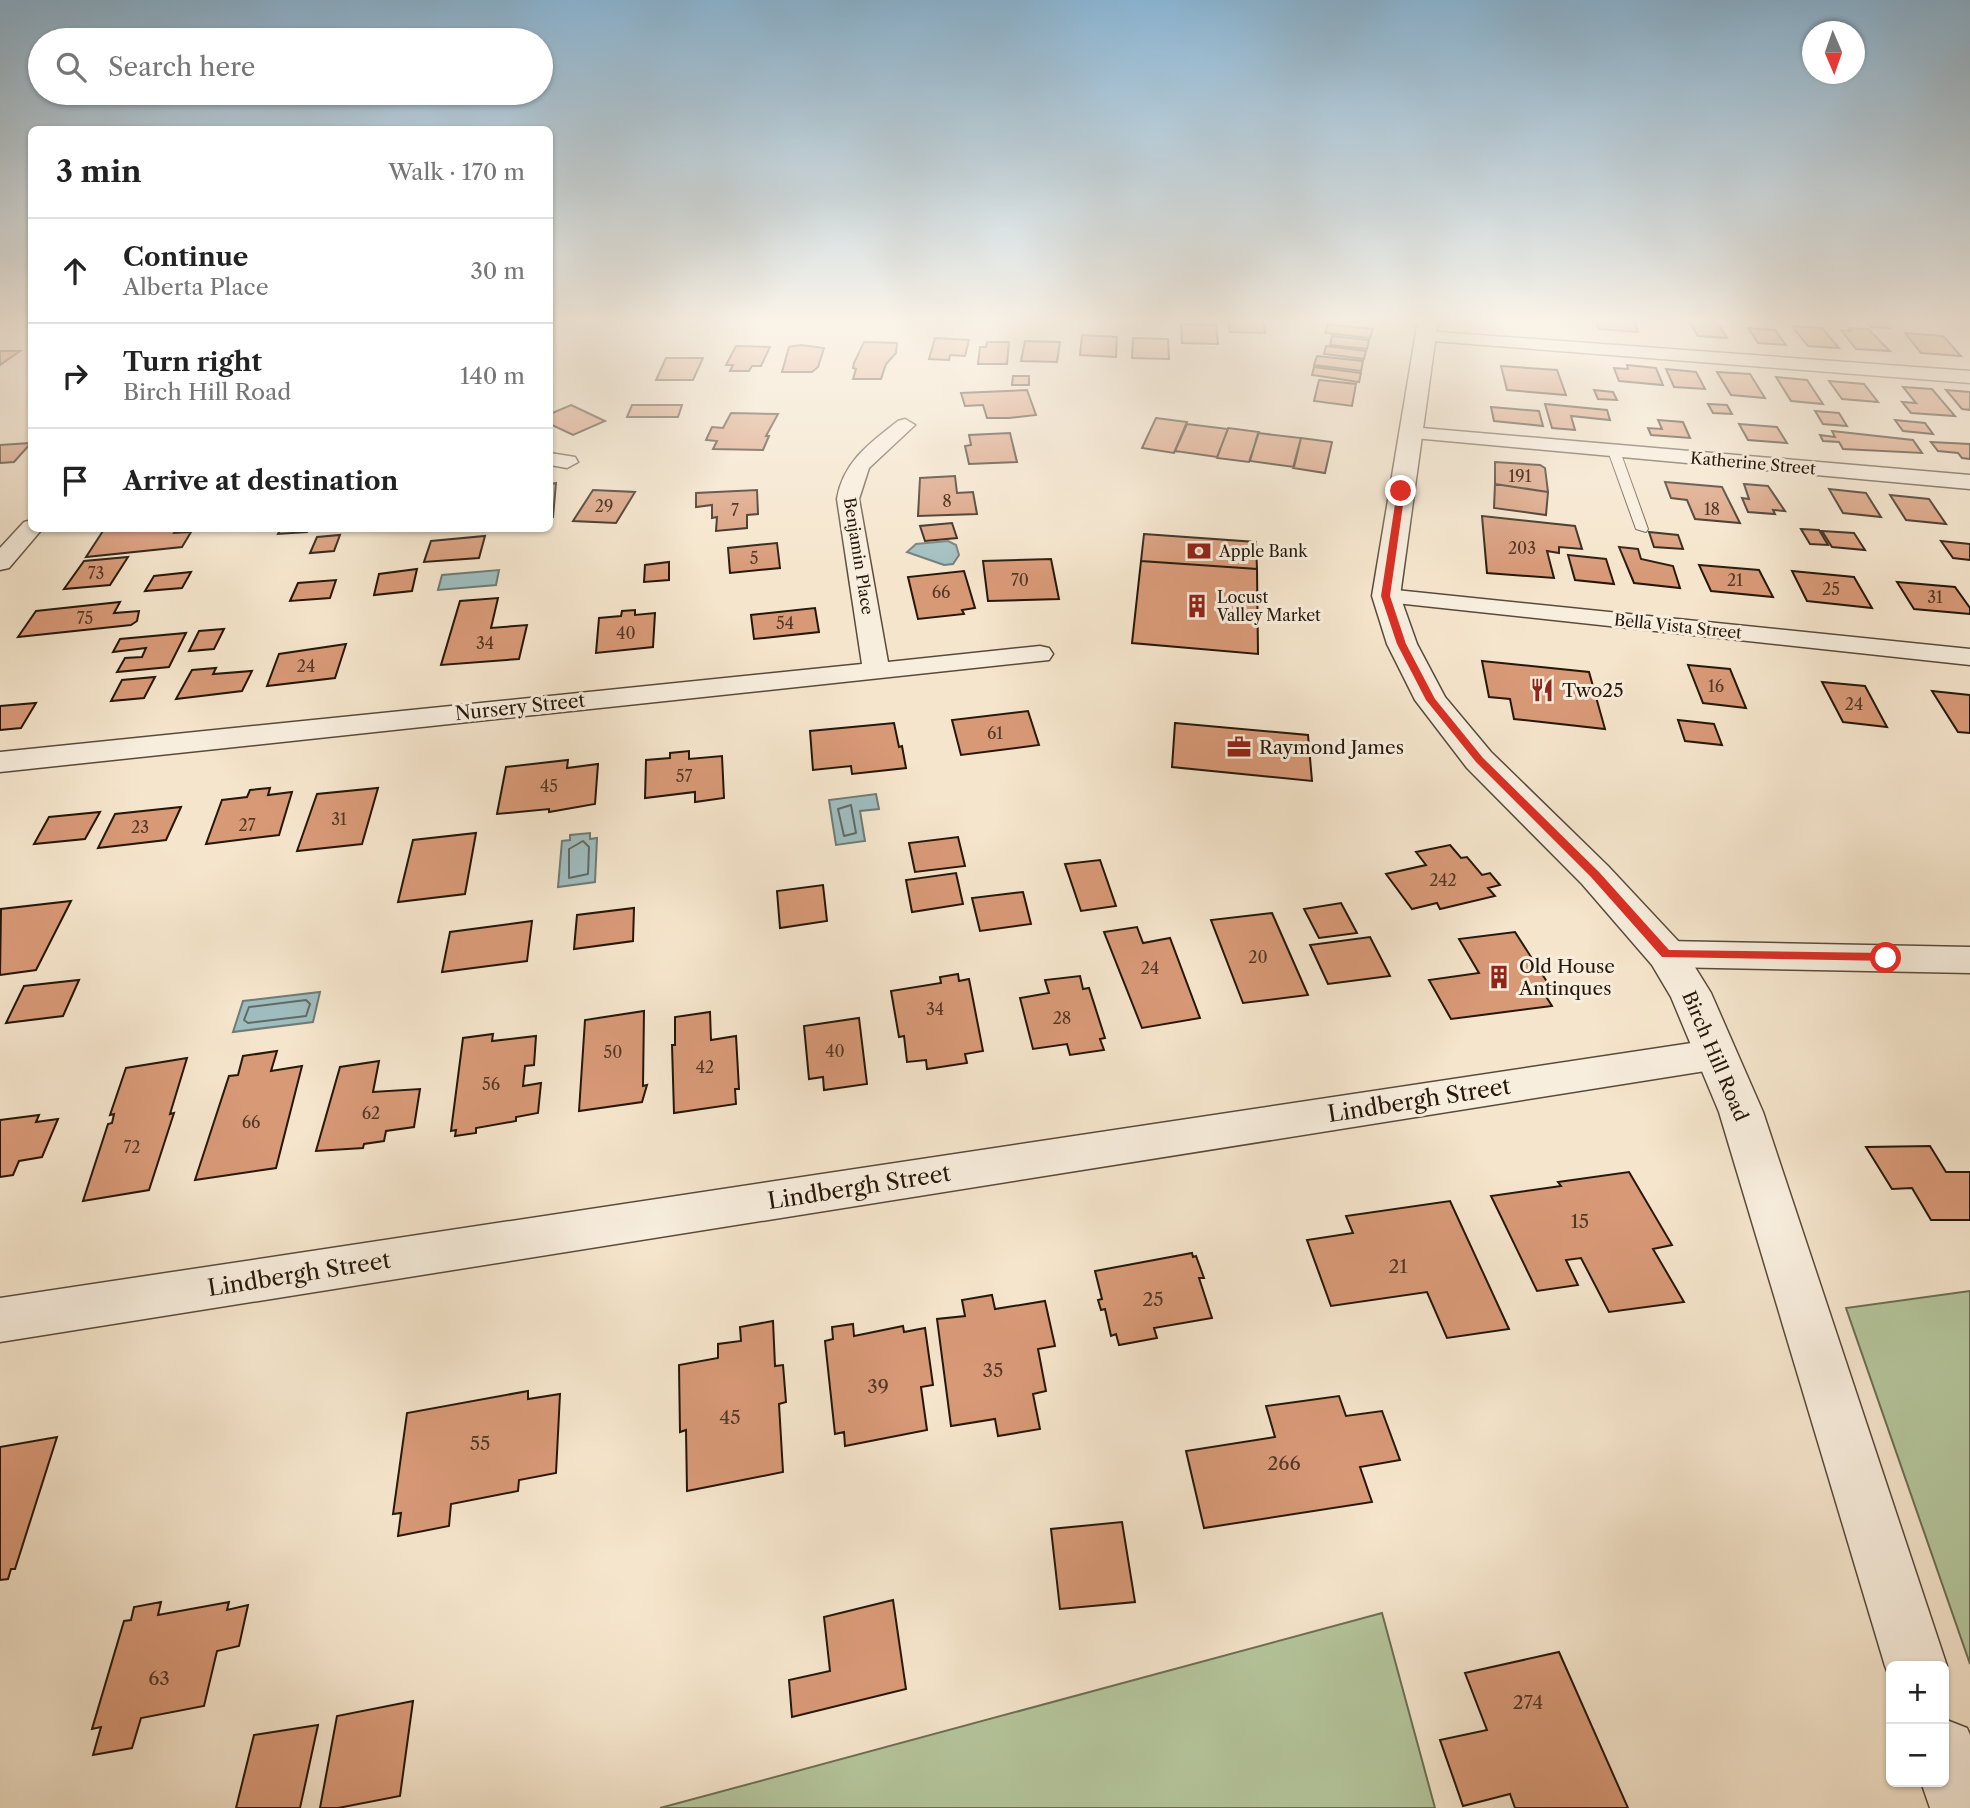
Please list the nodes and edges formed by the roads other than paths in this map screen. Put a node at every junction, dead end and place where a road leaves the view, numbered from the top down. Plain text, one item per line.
1 (1415, 404) edge
2 (905, 425) dead end
3 (1410, 433) junction
4 (1615, 451) junction
5 (1970, 482) edge
6 (1642, 528) dead end
7 (28, 532) edge
8 (0, 563) edge
9 (1385, 596) junction
10 (1040, 654) dead end
11 (1970, 657) edge
12 (876, 670) junction
13 (0, 762) edge
14 (1666, 954) junction
15 (1970, 960) edge
16 (1718, 1054) junction
17 (0, 1320) edge
18 (1914, 1661) edge
19 (1949, 1766) edge
20 (1963, 1808) edge

1 - 3 street, Birch Hill Road
2 - 12 street, Benjamin Place
3 - 4 street, Katherine Street
3 - 9 street, Birch Hill Road
4 - 5 street, Katherine Street
4 - 6 lane
7 - 8 street
9 - 11 street, Bella Vista Street
9 - 14 street, Birch Hill Road
10 - 12 street, Nursery Street
12 - 13 street, Nursery Street
14 - 15 street
14 - 16 street, Birch Hill Road
16 - 17 street, Lindbergh Street
16 - 18 street, Birch Hill Road
19 - 20 street

